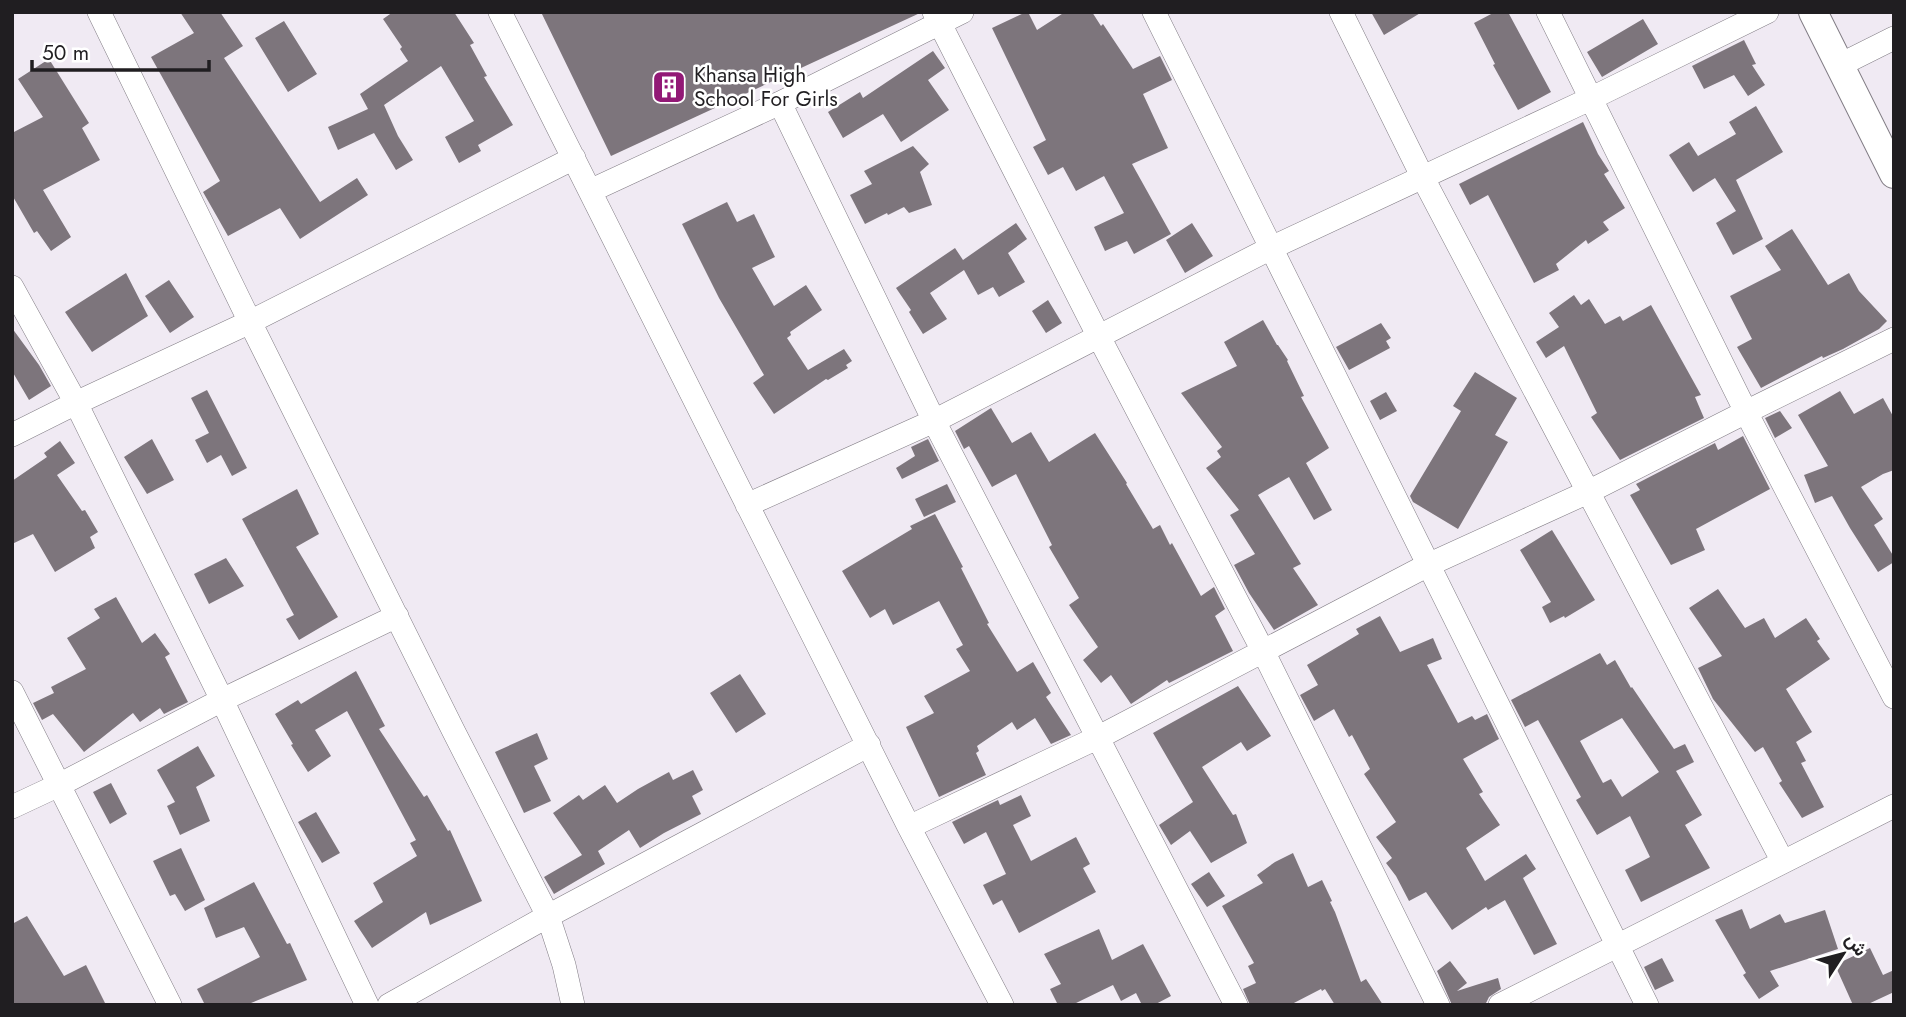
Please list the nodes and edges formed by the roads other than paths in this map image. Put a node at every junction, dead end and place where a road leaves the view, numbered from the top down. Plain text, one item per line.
1 (99, 12) edge
2 (500, 12) edge
3 (961, 12) edge
4 (1154, 12) edge
5 (1341, 12) edge
6 (1548, 12) edge
7 (1767, 12) edge
8 (1813, 12) edge
9 (937, 18) edge
10 (1894, 38) edge
11 (1840, 65) junction
12 (1590, 99) junction
13 (780, 103) junction
14 (574, 158) junction
15 (1894, 174) edge
16 (1423, 178) junction
17 (590, 191) junction
18 (1271, 248) junction
19 (12, 288) edge
20 (250, 322) junction
21 (1098, 335) junction
22 (1894, 339) edge
23 (76, 403) junction
24 (1746, 412) junction
25 (934, 421) junction
26 (12, 435) edge
27 (1588, 492) junction
28 (747, 505) junction
29 (1428, 565) junction
30 (397, 616) junction
31 (1263, 651) junction
32 (12, 692) edge
33 (1894, 696) edge
34 (222, 700) junction
35 (1099, 737) junction
36 (869, 745) junction
37 (59, 785) junction
38 (1894, 806) edge
39 (12, 807) edge
40 (909, 827) junction
41 (1783, 862) junction
42 (548, 916) junction
43 (1619, 946) junction
44 (170, 1005) edge
45 (367, 1005) edge
46 (389, 1005) edge
47 (573, 1005) edge
48 (1002, 1005) edge
49 (1237, 1005) edge
50 (1438, 1005) edge
51 (1500, 1005) edge
52 (1647, 1005) edge

1 - 20 street
2 - 14 street
3 - 9 street
4 - 18 street
5 - 16 street
6 - 12 street
7 - 12 street
8 - 11 street
9 - 13 street
9 - 21 street
10 - 11 street
11 - 15 street
12 - 16 street
12 - 24 street
13 - 17 street
13 - 25 street
14 - 17 street
14 - 20 street
16 - 18 street
16 - 27 street
17 - 28 street
18 - 21 street
18 - 29 street
19 - 23 street
20 - 23 street
20 - 30 street
21 - 25 street
21 - 31 street
22 - 24 street
23 - 26 street
23 - 34 street
24 - 27 street
24 - 33 street
25 - 28 street
25 - 35 street
27 - 29 street
27 - 41 street
28 - 36 street
29 - 31 street
29 - 43 street
30 - 34 street
30 - 42 street
31 - 35 street
31 - 50 street
32 - 37 street
34 - 37 street
34 - 45 street
35 - 40 street
35 - 49 street
36 - 40 street
36 - 42 street
37 - 39 street
37 - 44 street
38 - 41 street
40 - 48 street
41 - 43 street
42 - 46 street
42 - 47 street
43 - 51 street
43 - 52 street

